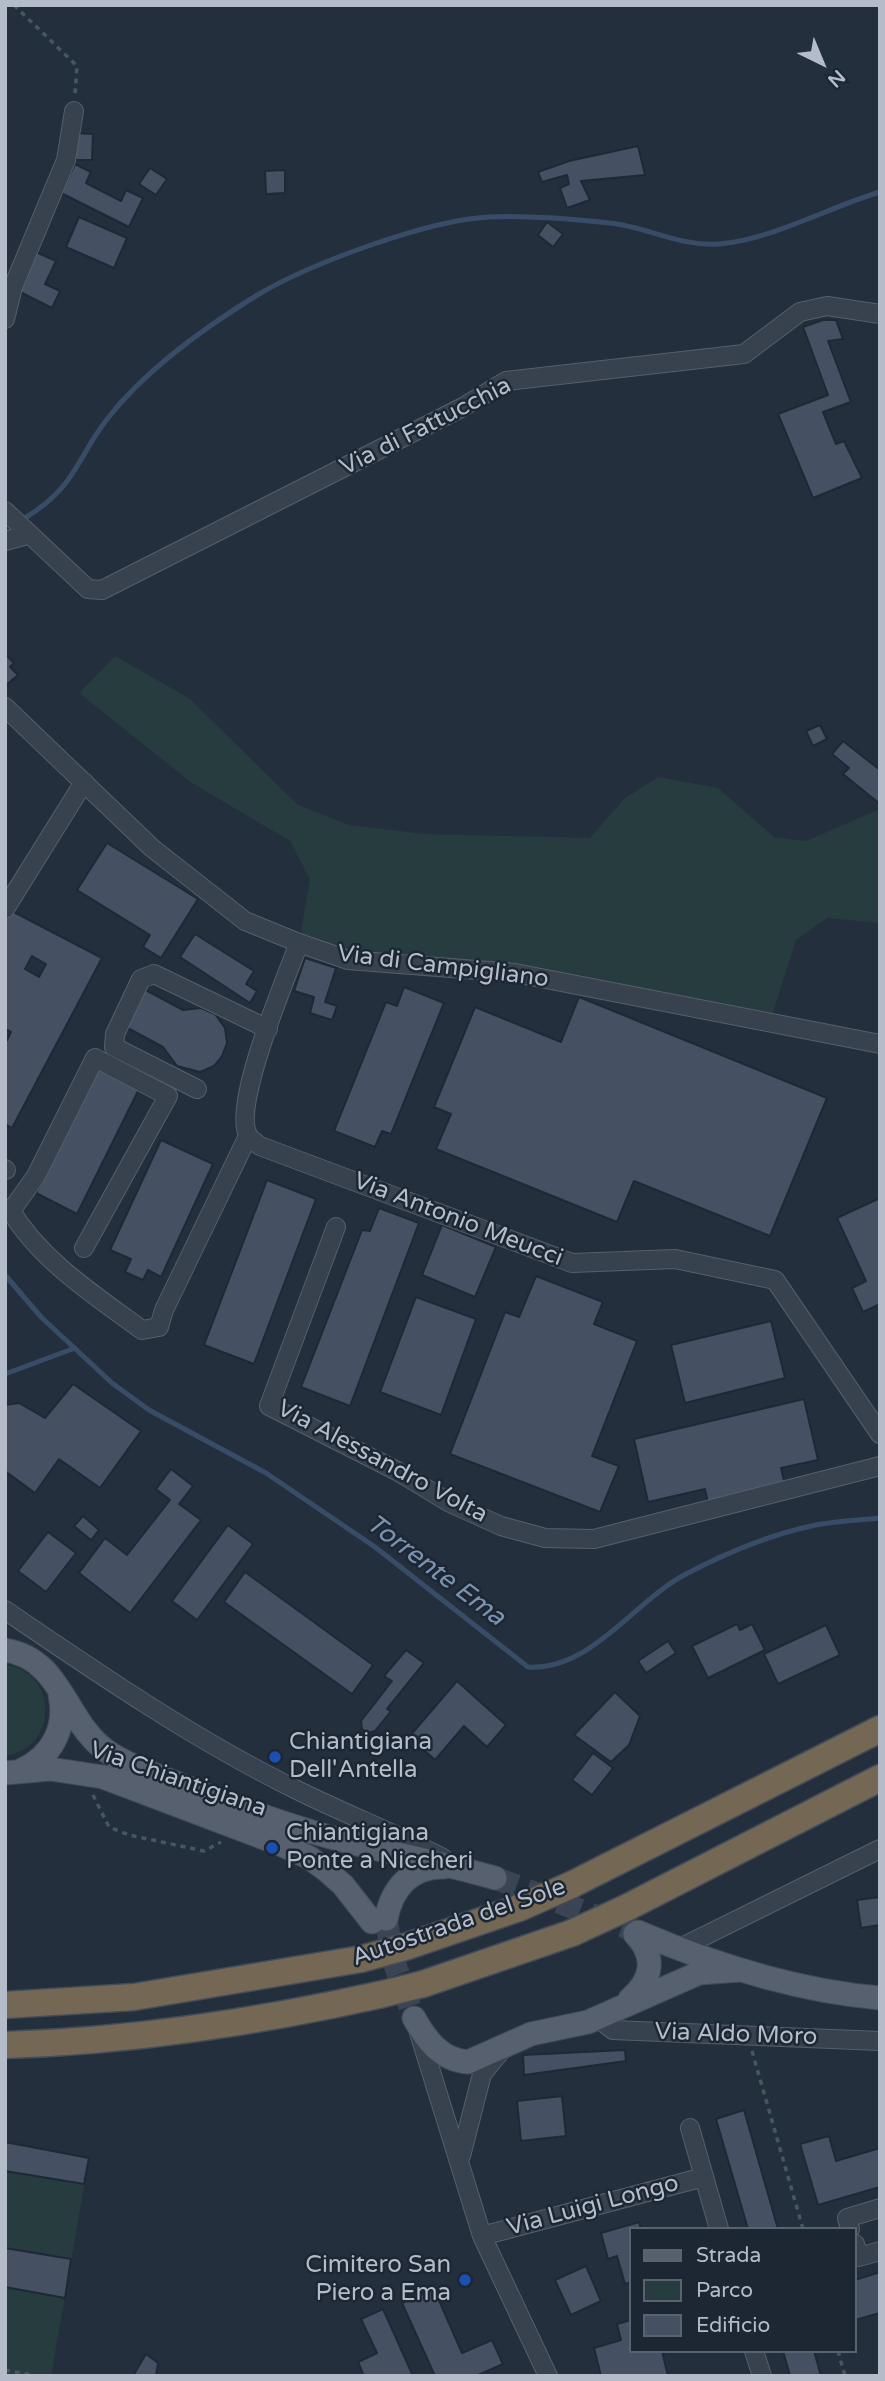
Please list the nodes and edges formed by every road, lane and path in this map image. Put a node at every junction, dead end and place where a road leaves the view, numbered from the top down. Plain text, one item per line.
1 (13, 5) edge
2 (74, 111) joint
3 (880, 314) edge
4 (5, 319) edge
5 (5, 511) edge
6 (27, 535) junction
7 (5, 541) edge
8 (5, 707) edge
9 (84, 782) junction
10 (5, 909) edge
11 (299, 943) junction
12 (268, 1029) junction
13 (880, 1044) edge
14 (197, 1089) dead end
15 (248, 1136) junction
16 (336, 1227) dead end
17 (84, 1248) dead end
18 (880, 1434) edge
19 (880, 1466) edge
20 (5, 1610) edge
21 (5, 1650) edge
22 (86, 1665) junction
23 (46, 1670) junction
24 (880, 1729) edge
25 (12, 1772) edge
26 (880, 1777) edge
27 (90, 1788) dead end
28 (221, 1842) dead end
29 (880, 1849) edge
30 (457, 1867) junction
31 (495, 1878) tunnel mouth
32 (680, 1948) junction
33 (741, 1970) junction
34 (880, 1998) edge
35 (5, 2004) edge
36 (611, 2013) junction
37 (414, 2018) joint
38 (748, 2036) junction
39 (880, 2041) edge
40 (509, 2043) junction
41 (5, 2045) edge
42 (690, 2128) dead end
43 (461, 2167) junction
44 (704, 2177) junction
45 (880, 2208) edge
46 (718, 2227) edge
47 (802, 2227) edge
48 (849, 2227) edge
49 (482, 2236) junction
50 (857, 2250) edge
51 (880, 2251) edge
52 (755, 2353) edge
53 (839, 2353) edge
54 (5, 2370) edge
55 (37, 2376) edge
56 (548, 2376) edge
57 (762, 2376) edge
58 (845, 2376) edge

1 - 2 path
2 - 4 street
3 - 6 street, Via di Fattucchia
5 - 6 street, Via di Fattucchia
6 - 7 street
8 - 9 street, Via di Campigliano
9 - 10 street
9 - 11 street, Via di Campigliano
11 - 12 street
11 - 13 street, Via di Campigliano
12 - 14 street
12 - 15 street
15 - 17 street
15 - 18 street, Via Antonio Meucci
16 - 19 street, Via Alessandro Volta
20 - 22 street
21 - 23 main road, Via Chiantigiana
22 - 23 street
22 - 30 street
23 - 25 main road, Via Chiantigiana
23 - 30 main road, Via Chiantigiana
24 - 35 highway, Autostrada del Sole, bridge
25 - 30 main road, Via Chiantigiana
26 - 41 highway, Autostrada del Sole, bridge
27 - 28 path
29 - 32 street
30 - 31 main road, Via Chiantigiana
32 - 33 main road
32 - 36 main road
33 - 34 main road
33 - 36 main road
36 - 38 street, Via Aldo Moro
36 - 40 main road
37 - 40 main road
37 - 43 street
38 - 39 street, Via Aldo Moro
38 - 47 path
40 - 43 street
42 - 44 street, Via Luigi Longo
43 - 49 street
44 - 46 street, Via Luigi Longo
44 - 49 street, Via Luigi Longo
45 - 48 street
49 - 56 street
50 - 51 street
52 - 57 street
53 - 58 path
54 - 55 path

